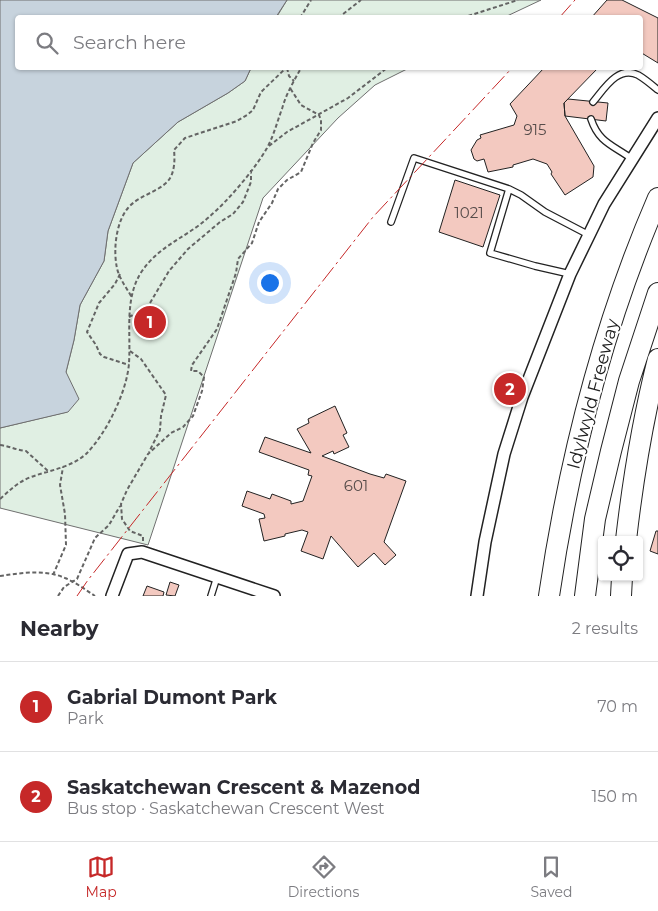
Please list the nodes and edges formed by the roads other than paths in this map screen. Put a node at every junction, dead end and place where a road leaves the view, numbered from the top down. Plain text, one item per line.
1 (658, 90) edge
2 (593, 102) dead end
3 (658, 118) edge
4 (591, 119) dead end
5 (632, 159) junction
6 (509, 189) junction
7 (658, 198) edge
8 (391, 222) dead end
9 (589, 235) junction
10 (570, 274) junction
11 (658, 293) edge
12 (658, 359) edge
13 (626, 536) edge
14 (217, 577) junction
15 (622, 581) edge
16 (112, 596) edge
17 (211, 596) edge
18 (274, 596) edge
19 (477, 596) edge
20 (549, 596) edge
21 (585, 596) edge
22 (621, 596) edge

1 - 2 lane
3 - 5 street
4 - 5 lane
5 - 9 street
6 - 8 lane
6 - 9 lane
6 - 10 lane
7 - 20 highway, Idylwyld Freeway
9 - 10 street
10 - 19 street
11 - 21 highway, Idylwyld Freeway
12 - 13 highway
14 - 16 street
14 - 17 lane
14 - 18 street
15 - 22 highway

